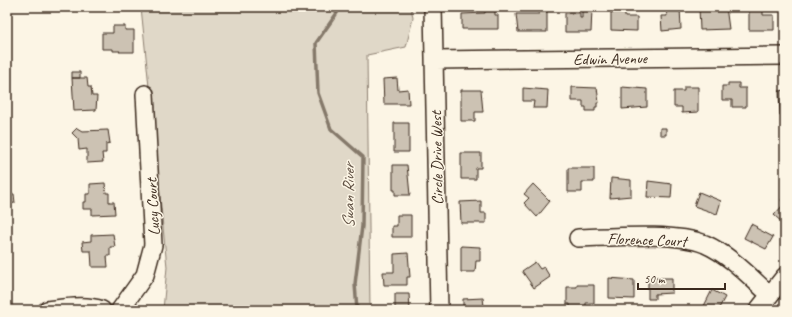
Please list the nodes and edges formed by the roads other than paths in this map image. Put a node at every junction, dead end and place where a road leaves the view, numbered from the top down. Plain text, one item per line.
1 (433, 7) edge
2 (785, 56) edge
3 (435, 60) junction
4 (145, 94) dead end
5 (578, 238) dead end
6 (785, 276) edge
7 (770, 295) junction
8 (47, 310) edge
9 (102, 310) edge
10 (120, 310) edge
11 (439, 310) edge
12 (758, 310) edge

1 - 3 street, Circle Drive West
2 - 3 street, Edwin Avenue
3 - 11 street, Circle Drive West
4 - 10 street, Lucy Court
5 - 7 street, Florence Court
6 - 7 street
7 - 12 street
8 - 9 street

